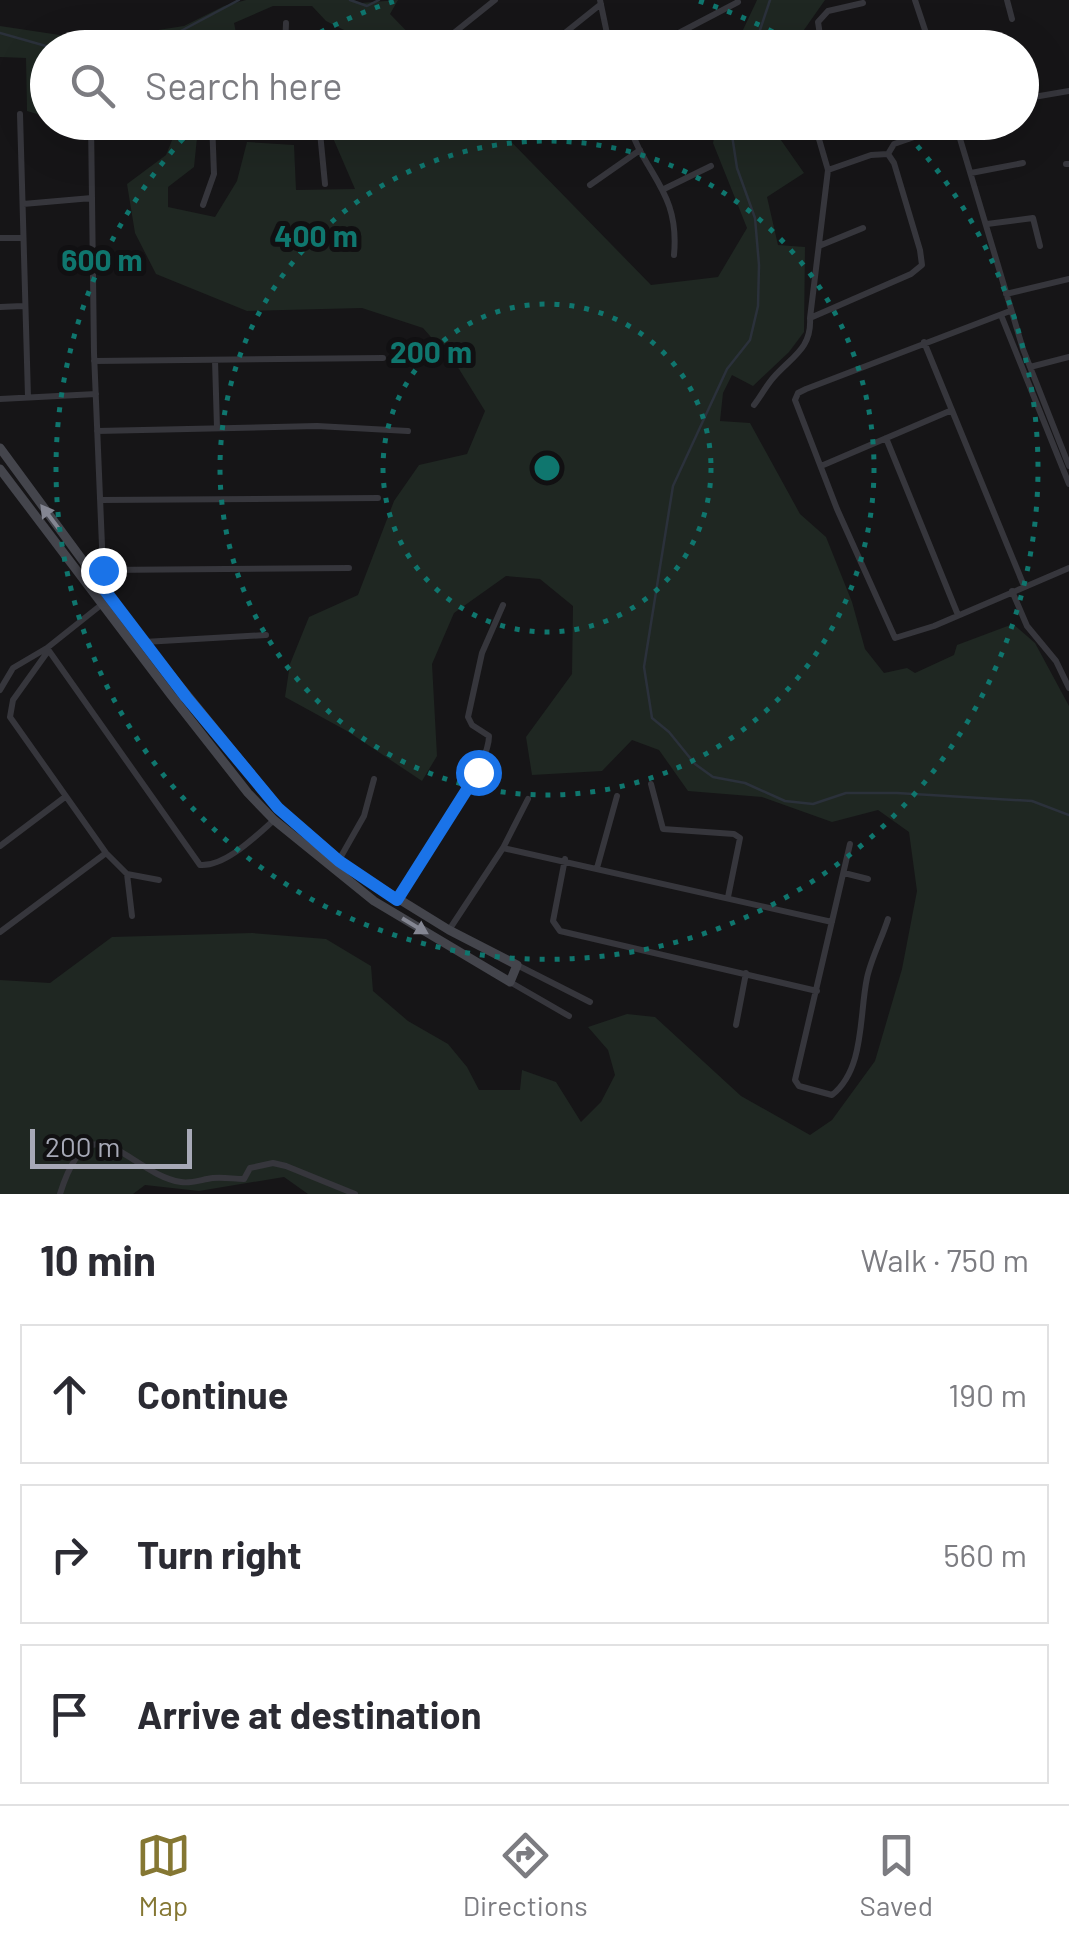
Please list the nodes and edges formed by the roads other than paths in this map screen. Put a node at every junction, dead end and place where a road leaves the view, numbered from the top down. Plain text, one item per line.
1 (495, 0) edge
2 (915, 0) edge
3 (1007, 0) edge
4 (600, 2) edge
5 (738, 2) edge
6 (864, 3) dead end
7 (1012, 18) dead end
8 (286, 23) dead end
9 (286, 30) edge
10 (458, 30) edge
11 (567, 30) edge
12 (606, 30) edge
13 (684, 30) edge
14 (819, 30) edge
15 (926, 30) edge
16 (1069, 91) edge
17 (1039, 97) edge
18 (20, 114) dead end
19 (92, 140) edge
20 (213, 140) edge
21 (320, 140) edge
22 (634, 140) edge
23 (819, 140) edge
24 (906, 140) edge
25 (960, 140) edge
26 (640, 150) junction
27 (888, 154) junction
28 (1022, 162) dead end
29 (711, 166) dead end
30 (828, 170) junction
31 (972, 173) junction
32 (324, 184) dead end
33 (590, 184) dead end
34 (664, 189) junction
35 (92, 198) junction
36 (23, 204) junction
37 (203, 205) dead end
38 (987, 224) junction
39 (863, 228) dead end
40 (0, 238) edge
41 (23, 238) junction
42 (818, 246) junction
43 (1040, 246) dead end
44 (674, 255) dead end
45 (1069, 279) edge
46 (1006, 294) junction
47 (23, 306) junction
48 (0, 307) edge
49 (1010, 311) junction
50 (1001, 315) junction
51 (810, 318) junction
52 (924, 342) junction
53 (382, 358) dead end
54 (1069, 358) edge
55 (216, 360) junction
56 (94, 361) junction
57 (1030, 368) junction
58 (96, 394) junction
59 (28, 397) junction
60 (0, 399) edge
61 (754, 405) dead end
62 (952, 410) junction
63 (216, 428) junction
64 (408, 430) dead end
65 (97, 431) junction
66 (886, 438) junction
67 (0, 448) edge
68 (1064, 454) edge
69 (821, 466) junction
70 (1069, 466) edge
71 (0, 468) edge
72 (1069, 484) edge
73 (378, 498) dead end
74 (100, 500) junction
75 (348, 568) dead end
76 (1069, 568) edge
77 (98, 573) junction
78 (1024, 586) junction
79 (1012, 591) junction
80 (504, 605) dead end
81 (101, 606) junction
82 (958, 615) junction
83 (126, 629) junction
84 (266, 635) dead end
85 (144, 642) junction
86 (47, 648) junction
87 (0, 662) edge
88 (13, 668) junction
89 (1069, 688) edge
90 (0, 690) edge
91 (374, 780) dead end
92 (651, 784) dead end
93 (617, 796) dead end
94 (66, 797) junction
95 (528, 799) dead end
96 (274, 820) junction
97 (850, 844) dead end
98 (0, 846) edge
99 (504, 848) junction
100 (106, 853) junction
101 (565, 859) junction
102 (339, 861) junction
103 (597, 868) junction
104 (127, 874) junction
105 (844, 874) junction
106 (868, 879) dead end
107 (159, 880) dead end
108 (728, 897) junction
109 (397, 900) junction
110 (132, 916) dead end
111 (888, 919) dead end
112 (832, 922) junction
113 (448, 930) junction
114 (0, 932) edge
115 (517, 966) junction
116 (746, 973) junction
117 (510, 982) junction
118 (817, 992) junction
119 (590, 1002) dead end
120 (569, 1016) dead end
121 (736, 1025) dead end
122 (60, 1194) edge
123 (355, 1194) edge

1 - 10 street
2 - 15 street
3 - 7 street
4 - 11 street
4 - 12 street
5 - 13 street
6 - 14 street
8 - 9 street
16 - 17 street
18 - 36 street
19 - 35 street
20 - 37 street
21 - 32 street
22 - 26 street
23 - 30 street
24 - 27 street
25 - 31 street
26 - 33 street
26 - 34 street
27 - 30 street
27 - 51 street
28 - 31 street
29 - 34 street
30 - 42 street
31 - 38 street
34 - 44 street
35 - 36 street
35 - 56 street
36 - 41 street
38 - 43 street
38 - 46 street
39 - 42 street
40 - 41 street
41 - 47 street
42 - 51 street
45 - 46 street
46 - 49 street
47 - 48 street
47 - 59 street
49 - 50 street
49 - 57 street
50 - 52 street
50 - 68 street
51 - 61 street
52 - 62 street
52 - 69 street
53 - 55 street
54 - 57 street
55 - 56 street
55 - 63 street
56 - 58 street
57 - 68 street
58 - 59 street
58 - 65 street
59 - 60 street
62 - 66 street
62 - 78 street
63 - 64 street
63 - 65 street
65 - 74 street
66 - 69 street
66 - 82 street
77 -> 67 street
68 - 70 street
68 - 72 street
69 - 82 street
71 - 81 street
73 - 74 street
74 - 77 street
75 - 77 street
76 - 78 street
77 - 83 street
78 - 79 street
79 - 82 street
79 - 89 street
80 - 109 street
81 - 83 street
81 - 86 street
83 - 85 street
83 - 96 street
84 - 85 street
85 - 102 street
86 - 88 street
86 - 94 street
86 - 96 street
87 - 88 street
88 - 90 street
91 - 102 street
92 - 108 street
93 - 103 street
94 - 98 street
94 - 100 street
95 - 99 street
96 -> 117 street
97 - 105 street
99 - 101 street
99 - 113 street
100 - 104 street
100 - 114 street
101 - 103 street
101 - 116 street
102 - 109 street
103 - 108 street
104 - 107 street
104 - 110 street
105 - 106 street
105 - 112 street
108 - 112 street
109 - 113 street
111 - 118 street
112 - 118 street
113 - 115 street
115 - 117 street
115 - 119 street
116 - 118 street
116 - 121 street
117 - 120 street
122 - 123 street

